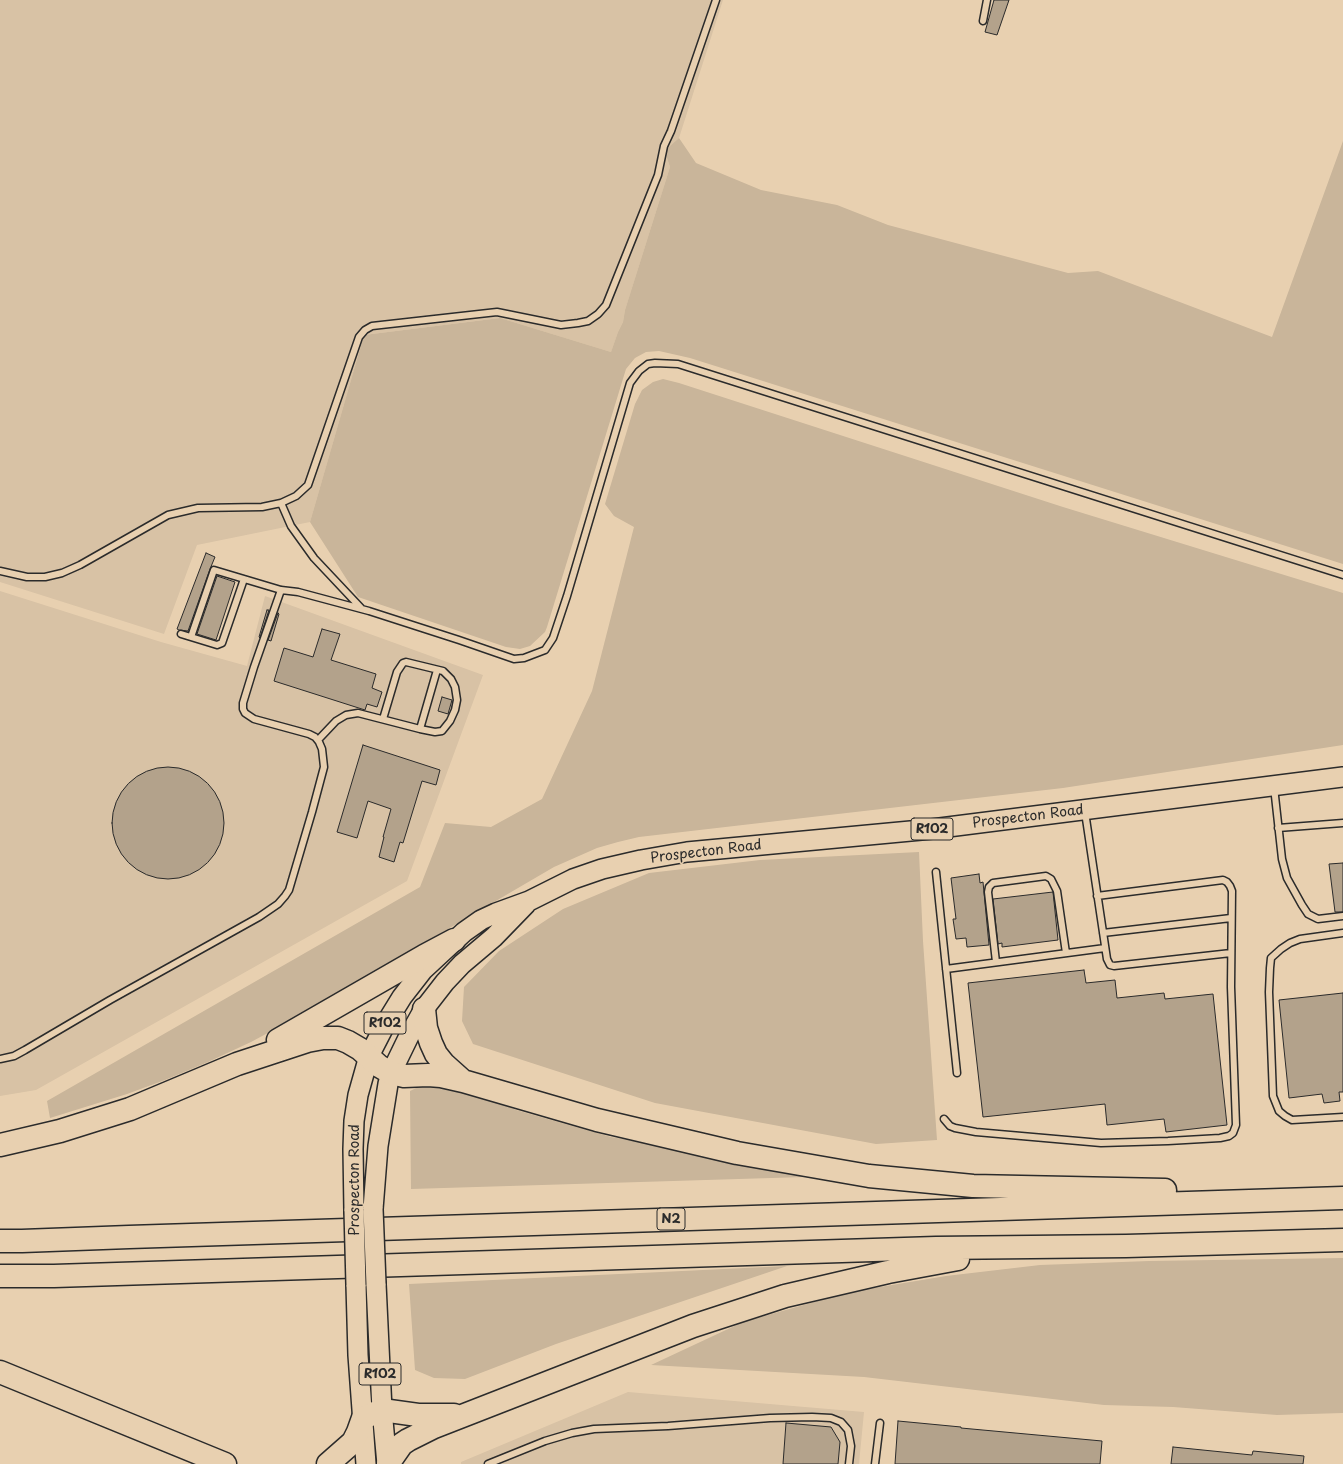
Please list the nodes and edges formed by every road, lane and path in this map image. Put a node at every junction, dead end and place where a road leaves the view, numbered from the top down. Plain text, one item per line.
1 (716, 0) edge
2 (988, 0) edge
3 (983, 21) dead end
4 (281, 503) junction
5 (0, 571) edge
6 (1343, 575) edge
7 (244, 579) junction
8 (281, 590) junction
9 (363, 609) junction
10 (181, 634) dead end
11 (191, 637) junction
12 (436, 670) junction
13 (383, 719) junction
14 (420, 729) junction
15 (318, 740) junction
16 (1343, 777) edge
17 (1274, 785) junction
18 (1084, 809) junction
19 (1343, 823) edge
20 (1278, 828) junction
21 (936, 872) dead end
22 (1097, 896) junction
23 (528, 901) junction
24 (1343, 916) edge
25 (1231, 918) junction
26 (1103, 933) junction
27 (1343, 934) edge
28 (454, 940) junction
29 (1105, 948) junction
30 (1066, 953) junction
31 (1231, 953) junction
32 (996, 962) junction
33 (946, 969) junction
34 (424, 1009) junction
35 (369, 1056) junction
36 (0, 1059) edge
37 (237, 1064) junction
38 (391, 1073) junction
39 (957, 1073) dead end
40 (463, 1081) junction
41 (1343, 1117) edge
42 (944, 1119) dead end
43 (0, 1145) edge
44 (1343, 1198) edge
45 (1192, 1203) junction
46 (1343, 1240) edge
47 (0, 1241) edge
48 (1020, 1248) junction
49 (0, 1276) edge
50 (0, 1372) edge
51 (372, 1414) junction
52 (468, 1414) junction
53 (880, 1424) dead end
54 (225, 1464) edge
55 (328, 1464) edge
56 (366, 1464) edge
57 (388, 1464) edge
58 (488, 1464) edge
59 (849, 1464) edge
60 (875, 1464) edge

1 - 4 lane
2 - 3 lane
4 - 5 lane
4 - 9 lane
6 - 9 lane
7 - 8 lane
7 - 11 lane
7 - 11 lane
8 - 9 lane
8 - 15 lane
10 - 11 lane
12 - 13 lane
12 - 14 lane
12 - 14 lane
13 - 14 lane
13 - 15 lane
15 - 36 lane
16 - 17 main road, Prospecton Road / R102
17 - 18 main road, Prospecton Road / R102
17 - 20 lane
18 - 22 lane
18 - 23 main road, Prospecton Road / R102
19 - 20 lane
20 - 24 lane
21 - 33 lane
22 - 25 lane
22 - 26 lane
23 - 28 main road, Prospecton Road / R102
23 - 34 main road, Prospecton Road / R102
25 - 26 lane
25 - 31 lane
26 - 29 lane
27 - 41 lane
28 - 35 main road, Prospecton Road / R102
28 - 37 highway
29 - 30 lane
29 - 31 lane
30 - 32 lane
30 - 32 lane
31 - 42 lane
32 - 33 lane
33 - 39 lane
34 - 38 main road, Prospecton Road / R102
34 - 40 highway
35 - 37 highway
35 - 38 highway
35 - 51 main road, Prospecton Road / R102, bridge
37 - 43 highway
38 - 40 highway
38 - 51 main road, Prospecton Road / R102, bridge
40 - 45 highway
44 - 45 highway, N2
45 - 47 highway, N2
46 - 48 highway
48 - 49 highway
48 - 52 highway
50 - 54 highway
51 - 52 highway
51 - 55 highway
51 - 56 main road, Prospecton Road / R102
51 - 57 main road, Prospecton Road / R102
52 - 57 highway
53 - 60 lane
58 - 59 lane

